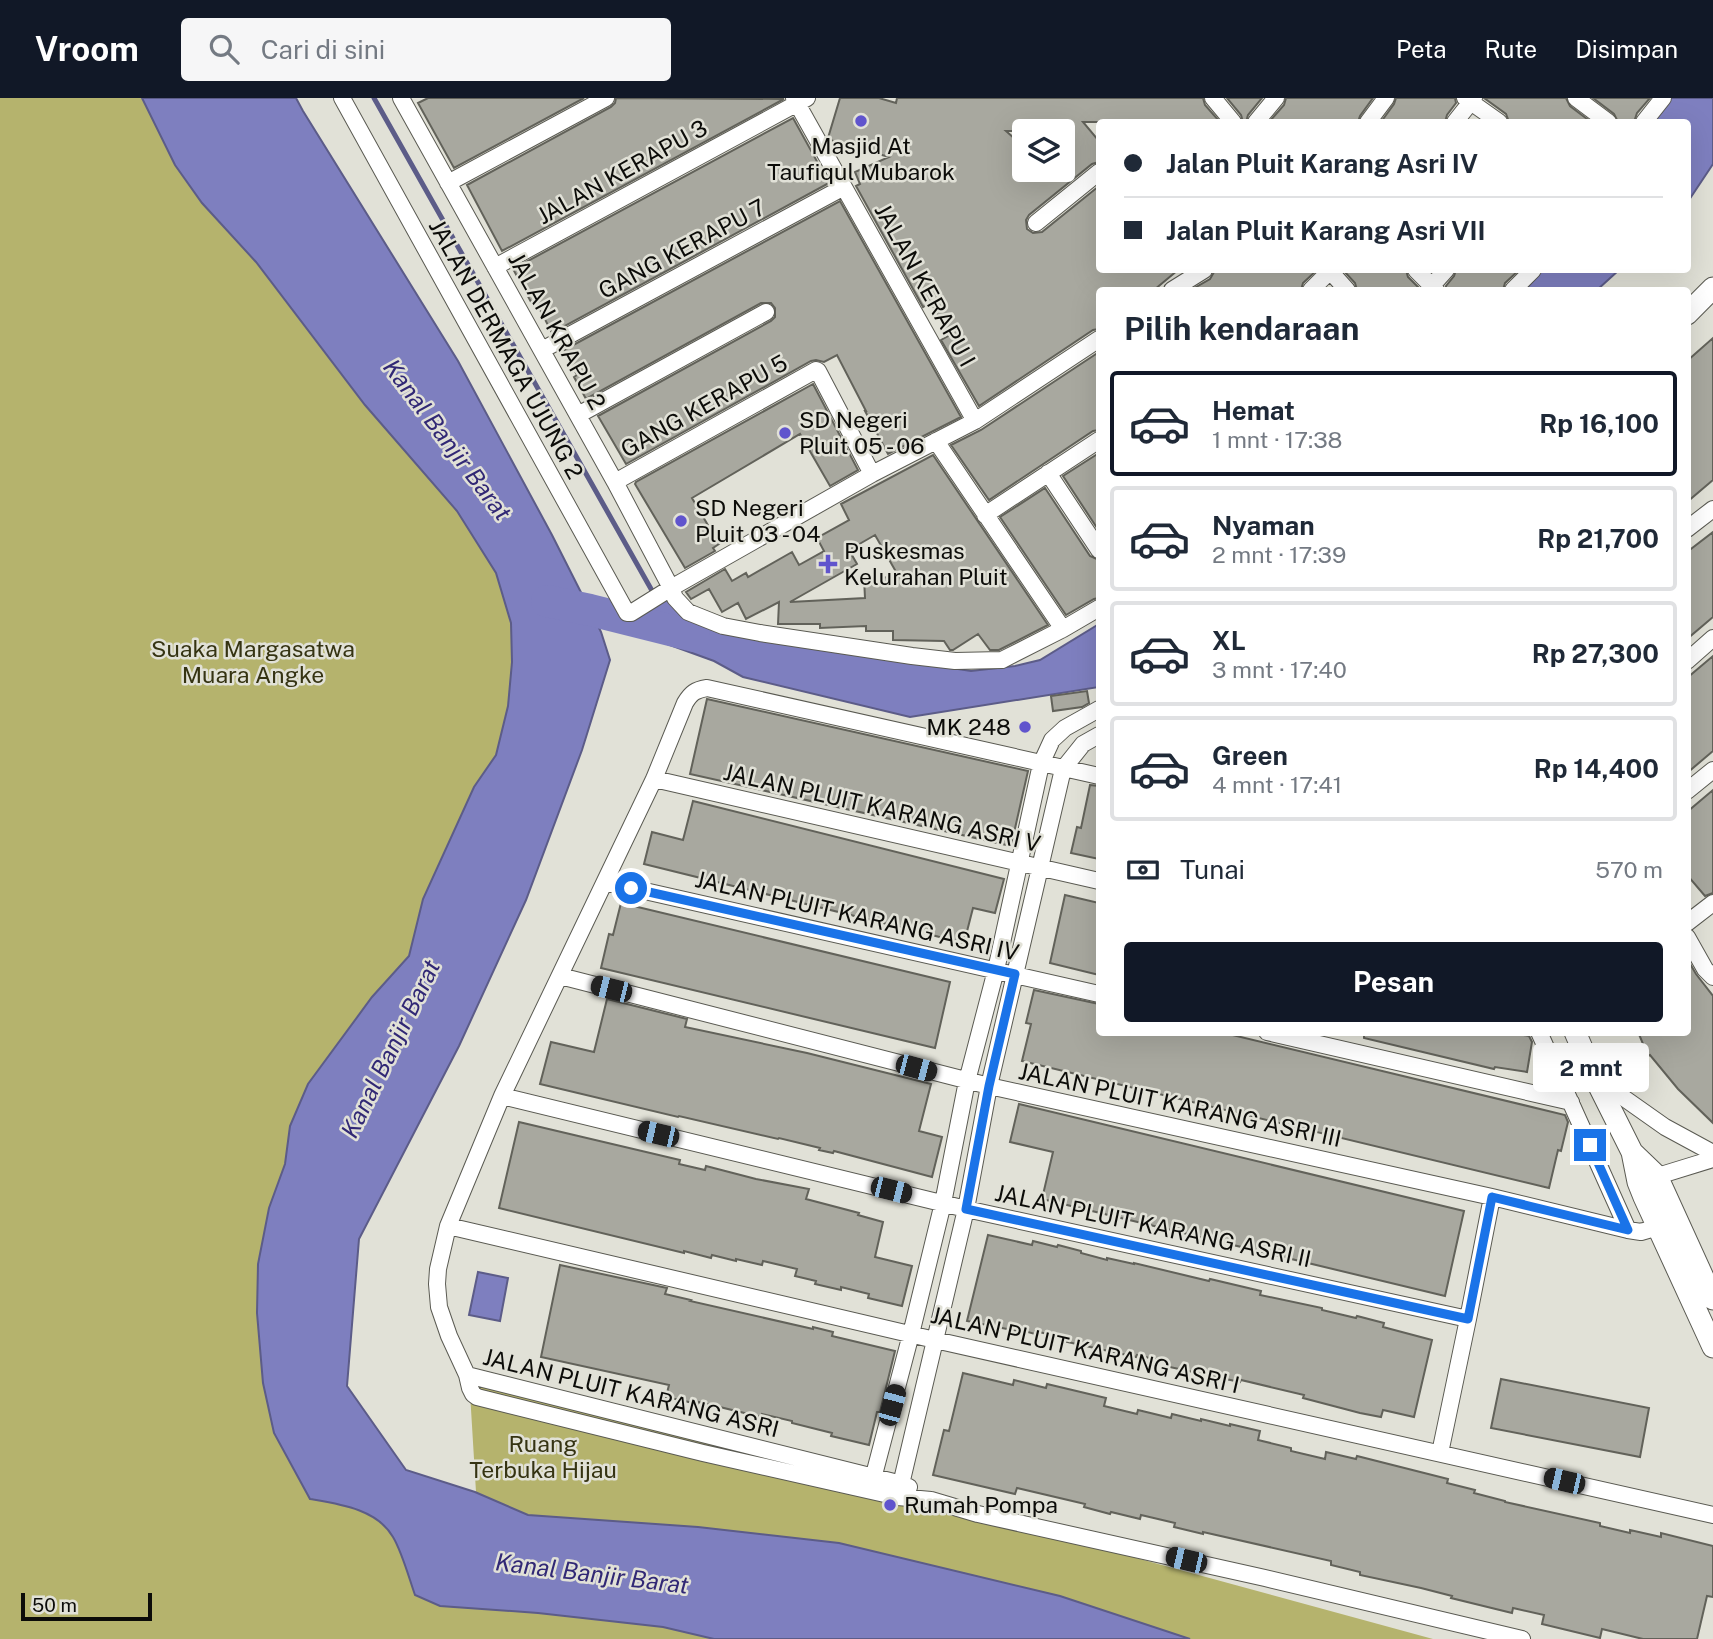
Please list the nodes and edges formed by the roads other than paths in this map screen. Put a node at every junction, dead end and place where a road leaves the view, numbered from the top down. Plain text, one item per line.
1 (342, 98) edge
2 (421, 98) edge
3 (606, 98) edge
4 (1213, 98) edge
5 (1276, 98) edge
6 (1386, 98) edge
7 (1576, 98) edge
8 (1663, 98) edge
9 (1470, 99) edge
10 (799, 100) edge
11 (403, 102) edge
12 (1230, 119) edge
13 (1258, 119) edge
14 (1370, 119) edge
15 (1457, 119) edge
16 (1495, 119) edge
17 (1604, 119) edge
18 (1646, 119) edge
19 (1096, 174) edge
20 (448, 183) junction
21 (844, 187) junction
22 (1036, 223) dead end
23 (495, 267) junction
24 (1328, 273) edge
25 (1333, 273) edge
26 (1419, 273) edge
27 (1530, 273) edge
28 (1197, 279) edge
29 (1179, 287) edge
30 (1314, 287) edge
31 (1345, 287) edge
32 (1430, 287) edge
33 (1516, 287) edge
34 (1713, 288) edge
35 (1691, 310) edge
36 (766, 312) dead end
37 (1096, 341) edge
38 (542, 350) junction
39 (578, 415) junction
40 (975, 421) junction
41 (936, 441) junction
42 (1096, 442) edge
43 (1048, 473) junction
44 (872, 474) junction
45 (615, 482) junction
46 (1713, 509) edge
47 (985, 514) junction
48 (1691, 526) edge
49 (1096, 545) edge
50 (667, 591) junction
51 (1096, 610) edge
52 (1063, 629) junction
53 (1713, 638) edge
54 (1691, 657) edge
55 (1096, 711) edge
56 (1096, 737) edge
57 (1041, 764) junction
58 (1063, 769) junction
59 (1713, 770) edge
60 (1096, 775) edge
61 (654, 779) junction
62 (1691, 788) edge
63 (1018, 863) junction
64 (1041, 868) junction
65 (1096, 880) edge
66 (605, 882) junction
67 (1713, 902) edge
68 (1691, 920) edge
69 (1691, 944) edge
70 (996, 970) junction
71 (1015, 974) junction
72 (560, 976) junction
73 (1713, 977) edge
74 (1096, 993) edge
75 (1284, 1036) edge
76 (1541, 1036) edge
77 (1577, 1036) edge
78 (1595, 1078) junction
79 (967, 1081) junction
80 (989, 1086) junction
81 (502, 1096) junction
82 (1571, 1102) junction
83 (1713, 1153) edge
84 (1713, 1159) edge
85 (1648, 1179) junction
86 (1492, 1197) junction
87 (943, 1203) junction
88 (966, 1209) junction
89 (448, 1226) junction
90 (1658, 1227) junction
91 (1628, 1230) junction
92 (1713, 1298) edge
93 (1468, 1319) junction
94 (911, 1334) junction
95 (935, 1340) junction
96 (1713, 1346) edge
97 (467, 1375) junction
98 (523, 1389) junction
99 (518, 1407) junction
100 (1440, 1453) junction
101 (872, 1484) junction
102 (900, 1490) junction
103 (1713, 1515) edge
104 (1522, 1639) edge

1 - 50 street, JALAN DERMAGA UJUNG 2
2 - 11 street
3 - 20 street
4 - 12 street
5 - 13 street
6 - 14 street
7 - 17 street
8 - 18 street
9 - 15 street
9 - 16 street
10 - 21 street, JALAN KERAPU I
10 - 23 street, JALAN KERAPU 3
11 - 20 street, JALAN KRAPU 2
19 - 22 street
20 - 23 street, JALAN KRAPU 2
21 - 38 street, GANG KERAPU 7
21 - 40 street, JALAN KERAPU I
23 - 38 street, JALAN KRAPU 2
24 - 30 street
25 - 31 street
26 - 32 street
27 - 33 street
28 - 29 street
34 - 35 street
36 - 39 street
37 - 40 street
38 - 39 street, JALAN KRAPU 2
39 - 45 street, JALAN KRAPU 2
40 - 41 street
41 - 44 street
41 - 47 street
42 - 43 street
43 - 47 street
43 - 49 street
44 - 45 street, GANG KERAPU 5
44 - 50 street
45 - 50 street, JALAN KRAPU 2
46 - 48 street
47 - 52 street
50 - 52 street, JALAN KRAPU 2
51 - 52 street, JALAN KRAPU 2
53 - 54 street
55 - 57 street
56 - 58 street
57 - 58 street
57 - 61 street
57 - 63 street
58 - 60 street
58 - 64 street
59 - 62 street
61 - 63 street, JALAN PLUIT KARANG ASRI V
61 - 66 street
63 - 64 street, JALAN PLUIT KARANG ASRI V
63 - 70 street
64 - 65 street, JALAN PLUIT KARANG ASRI V
64 - 71 street
66 - 70 street, JALAN PLUIT KARANG ASRI IV
66 - 72 street
67 - 68 street
69 - 73 street
70 - 71 street, JALAN PLUIT KARANG ASRI IV
70 - 79 street
71 - 74 street, JALAN PLUIT KARANG ASRI IV
71 - 80 street
72 - 79 street, JALAN PLUIT KARANG ASRI III
72 - 81 street
75 - 82 street
76 - 82 street
77 - 78 street
78 - 83 street
78 - 85 street
79 - 80 street, JALAN PLUIT KARANG ASRI III
79 - 87 street
80 - 86 street, JALAN PLUIT KARANG ASRI III
80 - 88 street
81 - 87 street, JALAN PLUIT KARANG ASRI II
81 - 89 street
82 - 91 street
84 - 85 street
85 - 90 street
85 - 92 street
86 - 91 street, JALAN PLUIT KARANG ASRI III
86 - 93 street
87 - 88 street, JALAN PLUIT KARANG ASRI II
87 - 94 street
88 - 93 street, JALAN PLUIT KARANG ASRI II
88 - 95 street
89 - 94 street, JALAN PLUIT KARANG ASRI I
89 - 97 street
90 - 91 street, JALAN PLUIT KARANG ASRI III
90 - 96 street
93 - 100 street
94 - 95 street, JALAN PLUIT KARANG ASRI I
94 - 101 street
95 - 100 street, JALAN PLUIT KARANG ASRI I
95 - 102 street
97 - 98 street, JALAN PLUIT KARANG ASRI
97 - 99 street, JALAN PLUIT KARANG ASRI
98 - 99 street
98 - 101 street, JALAN PLUIT KARANG ASRI
99 - 101 street, JALAN PLUIT KARANG ASRI
100 - 103 street, JALAN PLUIT KARANG ASRI I
101 - 102 street, JALAN PLUIT KARANG ASRI
102 - 104 street, JALAN PLUIT KARANG ASRI

